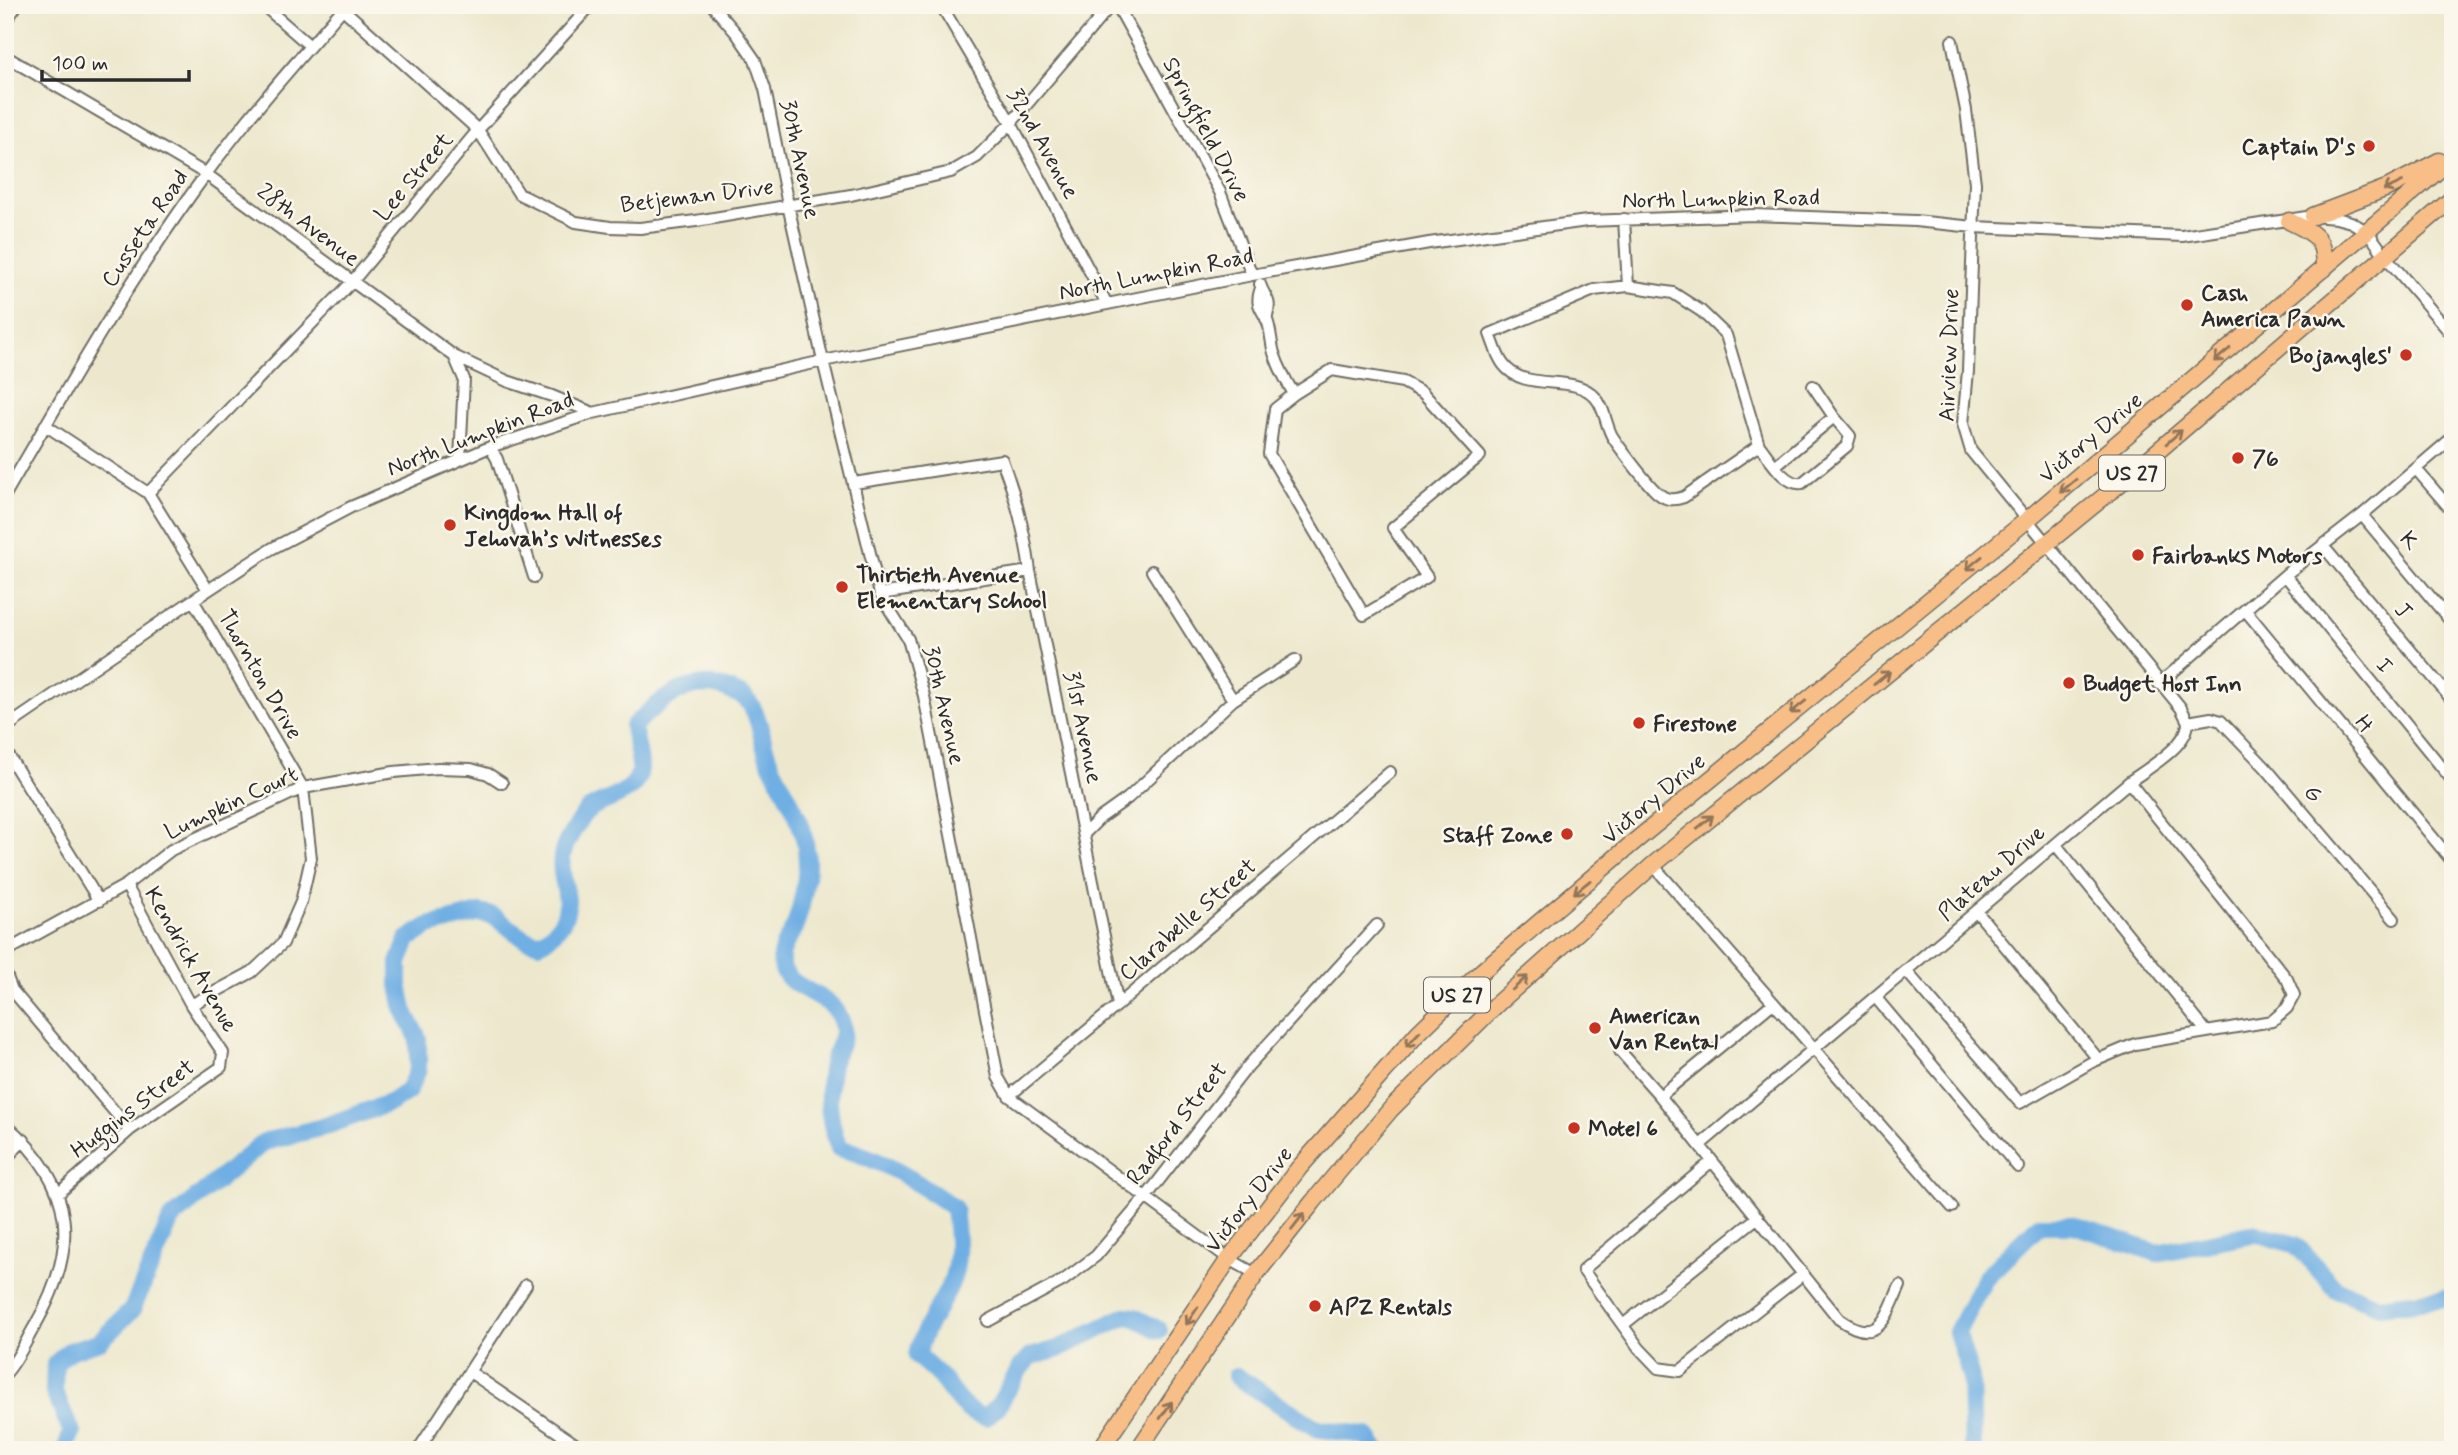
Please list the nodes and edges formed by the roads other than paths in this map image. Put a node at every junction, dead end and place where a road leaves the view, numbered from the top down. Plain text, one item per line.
1 (18, 5) edge
2 (263, 5) edge
3 (591, 5) edge
4 (712, 5) edge
5 (941, 5) edge
6 (1111, 5) edge
7 (1117, 5) edge
8 (344, 7) edge
9 (5, 22) edge
10 (1952, 41) dead end
11 (310, 46) junction
12 (5, 56) edge
13 (1011, 122) junction
14 (478, 130) junction
15 (2453, 153) edge
16 (2453, 158) edge
17 (206, 174) junction
18 (2453, 198) edge
19 (788, 205) junction
20 (2313, 216) junction
21 (1624, 219) junction
22 (2290, 221) junction
23 (1974, 227) junction
24 (2368, 232) junction
25 (2386, 257) junction
26 (2325, 269) junction
27 (1255, 274) junction
28 (352, 282) junction
29 (1628, 286) junction
30 (1107, 304) junction
31 (2453, 336) edge
32 (454, 356) junction
33 (824, 361) junction
34 (1813, 386) dead end
35 (1294, 394) junction
36 (593, 413) junction
37 (1834, 417) junction
38 (45, 425) junction
39 (2453, 437) edge
40 (1759, 445) junction
41 (490, 447) junction
42 (460, 459) junction
43 (1776, 465) junction
44 (2416, 469) junction
45 (854, 484) junction
46 (148, 493) junction
47 (5, 495) edge
48 (2453, 512) edge
49 (2362, 515) junction
50 (2027, 520) junction
51 (2046, 543) junction
52 (2323, 547) junction
53 (1030, 571) junction
54 (1152, 571) dead end
55 (2285, 575) junction
56 (534, 577) dead end
57 (208, 590) junction
58 (880, 594) junction
59 (193, 600) junction
60 (2246, 611) junction
61 (2453, 624) edge
62 (1295, 660) dead end
63 (2159, 684) junction
64 (1233, 700) junction
65 (2453, 701) edge
66 (2188, 722) junction
67 (5, 728) edge
68 (5, 750) edge
69 (1390, 772) dead end
70 (2453, 781) edge
71 (2129, 782) junction
72 (502, 783) dead end
73 (303, 788) junction
74 (1085, 833) junction
75 (1634, 842) junction
76 (2056, 845) junction
77 (2453, 862) edge
78 (1653, 865) junction
79 (126, 885) junction
80 (99, 901) junction
81 (1977, 912) junction
82 (2394, 919) dead end
83 (1377, 925) dead end
84 (5, 960) edge
85 (5, 972) edge
86 (1907, 972) junction
87 (1876, 998) junction
88 (1773, 1003) junction
89 (191, 1005) junction
90 (1118, 1005) junction
91 (2206, 1031) junction
92 (1813, 1050) junction
93 (1620, 1051) dead end
94 (223, 1054) joint
95 (2098, 1059) junction
96 (1009, 1096) junction
97 (1660, 1096) junction
98 (5, 1124) edge
99 (130, 1130) junction
100 (24, 1140) junction
101 (1700, 1145) junction
102 (5, 1159) edge
103 (1712, 1161) junction
104 (2018, 1167) dead end
105 (59, 1193) junction
106 (1146, 1197) junction
107 (1952, 1207) dead end
108 (1758, 1217) junction
109 (1229, 1259) junction
110 (1256, 1274) junction
111 (1803, 1274) junction
112 (526, 1285) dead end
113 (1899, 1286) dead end
114 (988, 1321) dead end
115 (1623, 1325) junction
116 (470, 1372) junction
117 (5, 1374) edge
118 (418, 1450) edge
119 (584, 1450) edge
120 (1100, 1450) edge
121 (1138, 1450) edge

1 - 9 street
2 - 11 street
3 - 14 street, Lee Street
4 - 19 street, 30th Avenue
5 - 13 street, 32nd Avenue
6 - 13 street, Betjeman Drive
7 - 27 street, Springfield Drive
8 - 11 street, Cusseta Road
8 - 14 street, Betjeman Drive
10 - 23 street, Airview Drive
11 - 17 street, Cusseta Road
12 - 17 street, 28th Avenue
13 - 19 street, Betjeman Drive
13 - 30 street, 32nd Avenue
14 - 19 street, Betjeman Drive
14 - 28 street, Lee Street
15 -> 20 highway
16 - 24 highway, Victory Drive / US 27
17 - 28 street, 28th Avenue
17 - 38 street, Cusseta Road
18 - 25 highway, US 27
19 - 33 street, 30th Avenue
20 - 22 street, North Lumpkin Road
20 - 24 street, North Lumpkin Road
21 - 23 street, North Lumpkin Road
21 - 27 street, North Lumpkin Road
21 - 29 street
22 - 23 street, North Lumpkin Road
22 - 26 highway
23 - 50 street, Airview Drive
24 - 25 street
24 - 26 highway, Victory Drive / US 27
25 - 31 street
51 -> 25 highway, US 27
26 -> 50 highway, Victory Drive / US 27
27 - 30 street, North Lumpkin Road
27 - 35 street, Springfield Drive
28 - 32 street, 28th Avenue
28 - 46 street, Lee Street
29 - 40 street
29 - 40 street
30 - 33 street, North Lumpkin Road
32 - 36 street, 28th Avenue
32 - 42 street
33 - 36 street, North Lumpkin Road
33 - 45 street, 30th Avenue
34 - 37 street
35 - 35 street
36 - 41 street, North Lumpkin Road
37 - 43 street
37 - 43 street
38 - 46 street
38 - 47 street, Cusseta Road
39 - 44 street
40 - 43 street
41 - 42 street, North Lumpkin Road
41 - 56 street
42 - 57 street, North Lumpkin Road
44 - 48 street
44 - 49 street
45 - 53 street, 31st Avenue
45 - 58 street, 30th Avenue
46 - 57 street
49 - 52 street
49 - 61 street, K
50 - 51 street, Airview Drive
50 -> 75 highway, Victory Drive / US 27
51 - 63 street, Airview Drive
78 -> 51 highway, US 27
52 - 55 street
52 - 65 street, J
53 - 58 street
53 - 74 street, 31st Avenue
54 - 64 street
55 - 60 street
55 - 70 street, I
57 - 59 street, North Lumpkin Road
58 - 96 street, 30th Avenue
59 - 67 street, North Lumpkin Road
59 - 73 street, Thornton Drive
60 - 63 street
60 - 77 street, H
62 - 64 street
63 - 66 street, Airview Drive
64 - 74 street
66 - 71 street, Plateau Drive
66 - 82 street, G
68 - 80 street
69 - 90 street, Clarabelle Street
71 - 76 street, Plateau Drive
71 - 91 street
72 - 73 street, Lumpkin Court
73 - 79 street, Lumpkin Court
73 - 89 street, Thornton Drive
74 - 90 street, 31st Avenue
75 - 78 highway
75 -> 109 highway, Victory Drive / US 27
76 - 81 street, Plateau Drive
76 - 91 street
78 - 88 street
110 -> 78 highway, US 27
79 - 80 street, Lumpkin Court
79 - 89 street, Kendrick Avenue
80 - 84 street, Lumpkin Court
81 - 86 street, Plateau Drive
81 - 95 street
83 - 106 street, Radford Street
85 - 99 street
86 - 87 street, Plateau Drive
86 - 95 street
87 - 92 street, Plateau Drive
87 - 104 street
88 - 92 street
88 - 97 street
89 - 94 street, Kendrick Avenue
90 - 96 street, Clarabelle Street
91 - 95 street
92 - 101 street, Plateau Drive
92 - 107 street
93 - 97 street
94 - 99 street, Huggins Street
96 - 106 street
97 - 101 street
98 - 100 street
99 - 105 street, Huggins Street
100 - 102 street
100 - 105 street
101 - 103 street
103 - 108 street
103 - 115 street
105 - 117 street
106 - 109 street
106 - 114 street, Radford Street
108 - 111 street
108 - 115 street
109 - 110 street
109 -> 120 highway, Victory Drive / US 27
121 -> 110 highway, US 27
111 - 113 street
111 - 115 street
112 - 116 street
116 - 118 street
116 - 119 street

